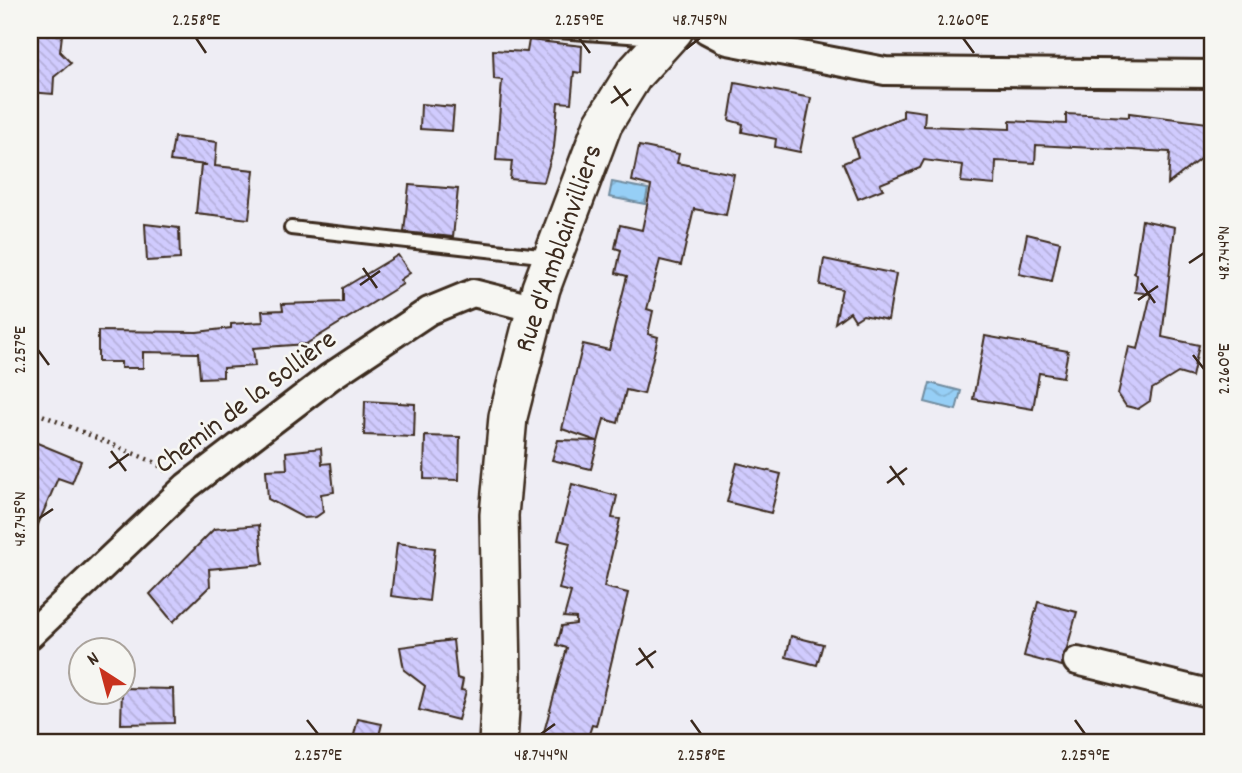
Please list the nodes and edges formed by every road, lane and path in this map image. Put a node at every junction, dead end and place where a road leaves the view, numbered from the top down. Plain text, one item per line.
1 (543, 30) edge
2 (707, 30) edge
3 (669, 34) edge
4 (1212, 74) edge
5 (291, 228) dead end
6 (552, 257) junction
7 (536, 309) junction
8 (30, 410) edge
9 (187, 486) junction
10 (30, 635) edge
11 (1077, 661) dead end
12 (1212, 695) edge
13 (498, 743) edge

1 - 3 lane
2 - 4 street
3 - 6 street, Rue d'Amblainvilliers
5 - 6 lane
6 - 7 street, Rue d'Amblainvilliers
7 - 9 street, Chemin de la Sollière
7 - 13 street, Rue d'Amblainvilliers
8 - 9 path
9 - 10 street, Chemin de la Sollière
11 - 12 street

